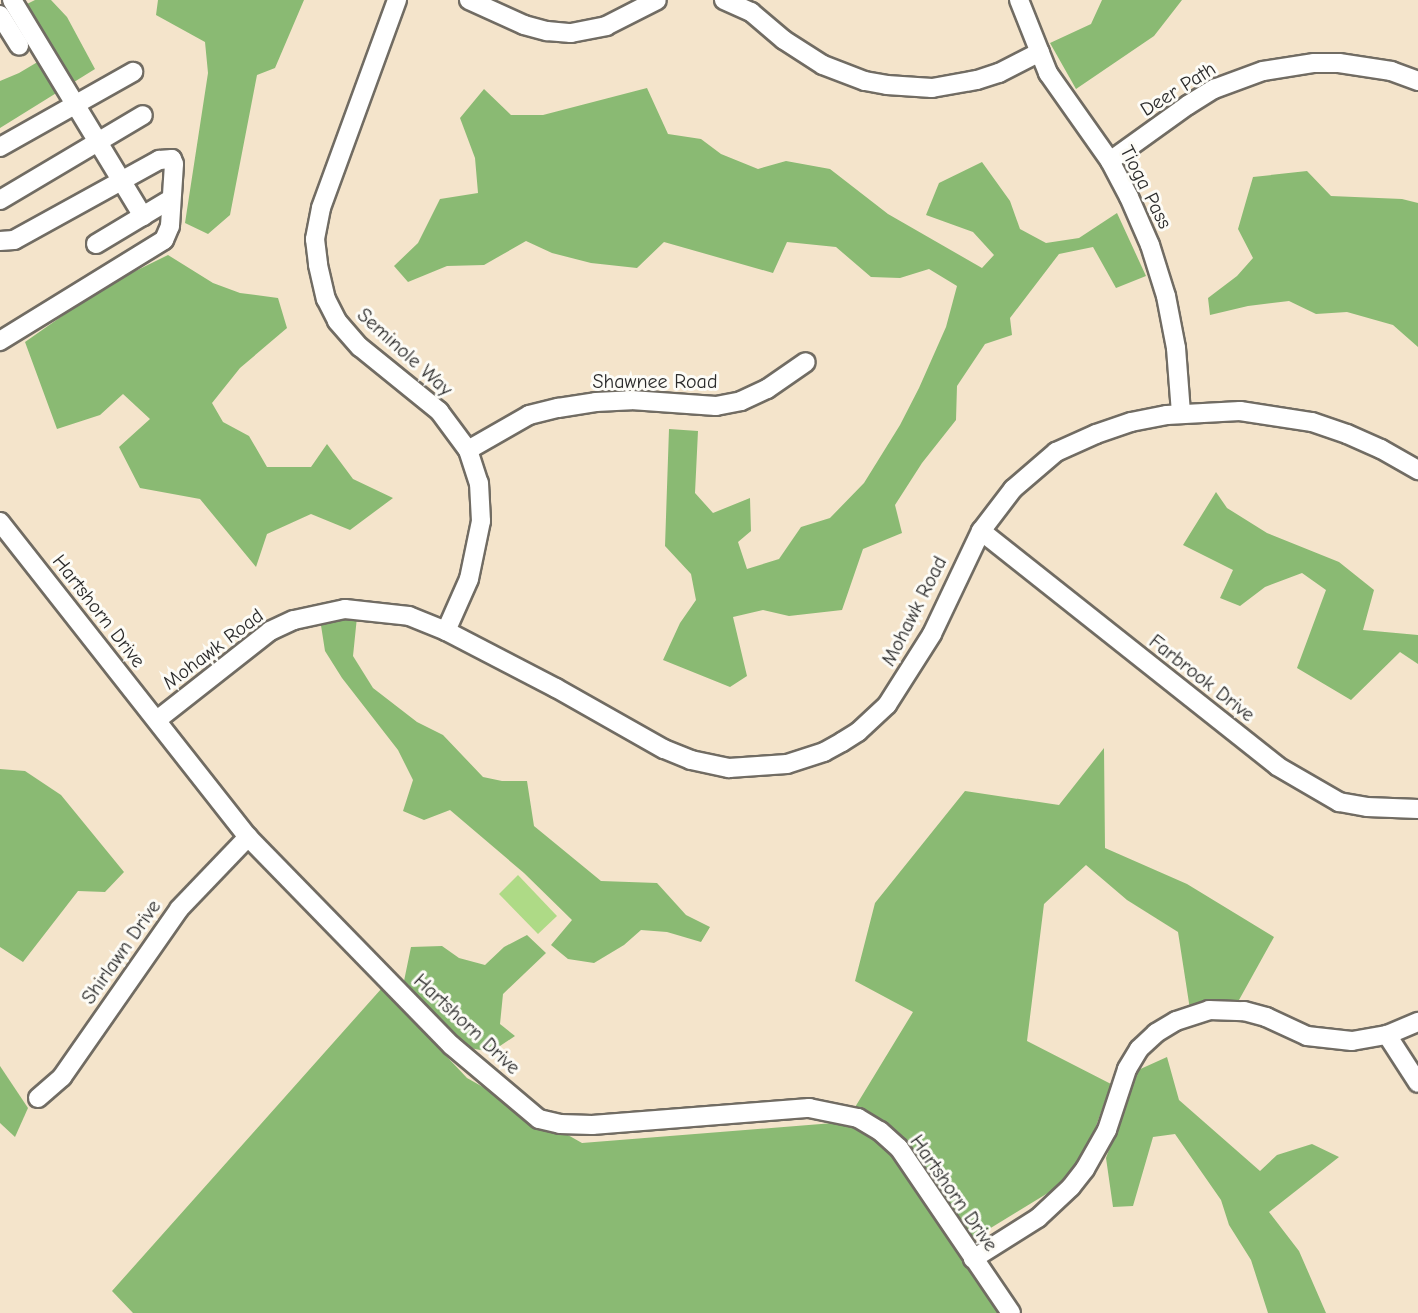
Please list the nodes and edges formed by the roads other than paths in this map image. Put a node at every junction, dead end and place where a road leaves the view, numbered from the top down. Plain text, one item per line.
1 (12, 0) edge
2 (397, 0) edge
3 (469, 0) edge
4 (657, 0) edge
5 (724, 0) edge
6 (1019, 0) edge
7 (0, 15) edge
8 (19, 46) dead end
9 (1040, 52) junction
10 (133, 72) dead end
11 (1418, 81) edge
12 (77, 104) junction
13 (143, 115) dead end
14 (98, 141) junction
15 (0, 147) edge
16 (1110, 161) junction
17 (122, 181) junction
18 (171, 199) junction
19 (0, 200) edge
20 (143, 216) junction
21 (0, 241) edge
22 (96, 244) dead end
23 (0, 341) edge
24 (806, 362) dead end
25 (1181, 413) junction
26 (468, 450) junction
27 (1418, 470) edge
28 (0, 522) edge
29 (981, 531) junction
30 (446, 632) junction
31 (157, 720) junction
32 (1418, 809) edge
33 (248, 837) junction
34 (1418, 1022) edge
35 (1387, 1035) junction
36 (1418, 1083) edge
37 (38, 1098) dead end
38 (973, 1259) junction
39 (1011, 1313) edge

1 - 12 street
2 - 26 street, Seminole Way
3 - 4 street
5 - 9 street
6 - 9 street, Tioga Pass
7 - 8 street
9 - 16 street, Tioga Pass
10 - 12 street
11 - 16 street, Deer Path
12 - 14 street
12 - 15 street
13 - 14 street
14 - 17 street
14 - 19 street
16 - 25 street, Tioga Pass
17 - 18 street
17 - 20 street
17 - 21 street
18 - 20 street
18 - 23 street
20 - 22 street
24 - 26 street, Shawnee Road
25 - 27 street, Mohawk Road
25 - 29 street, Mohawk Road
26 - 30 street, Seminole Way
28 - 31 street, Hartshorn Drive
29 - 30 street, Mohawk Road
29 - 32 street, Farbrook Drive
30 - 31 street, Mohawk Road
31 - 33 street, Hartshorn Drive
33 - 37 street, Shirlawn Drive
33 - 38 street, Hartshorn Drive
34 - 35 street
35 - 36 street
35 - 38 street
38 - 39 street, Hartshorn Drive

